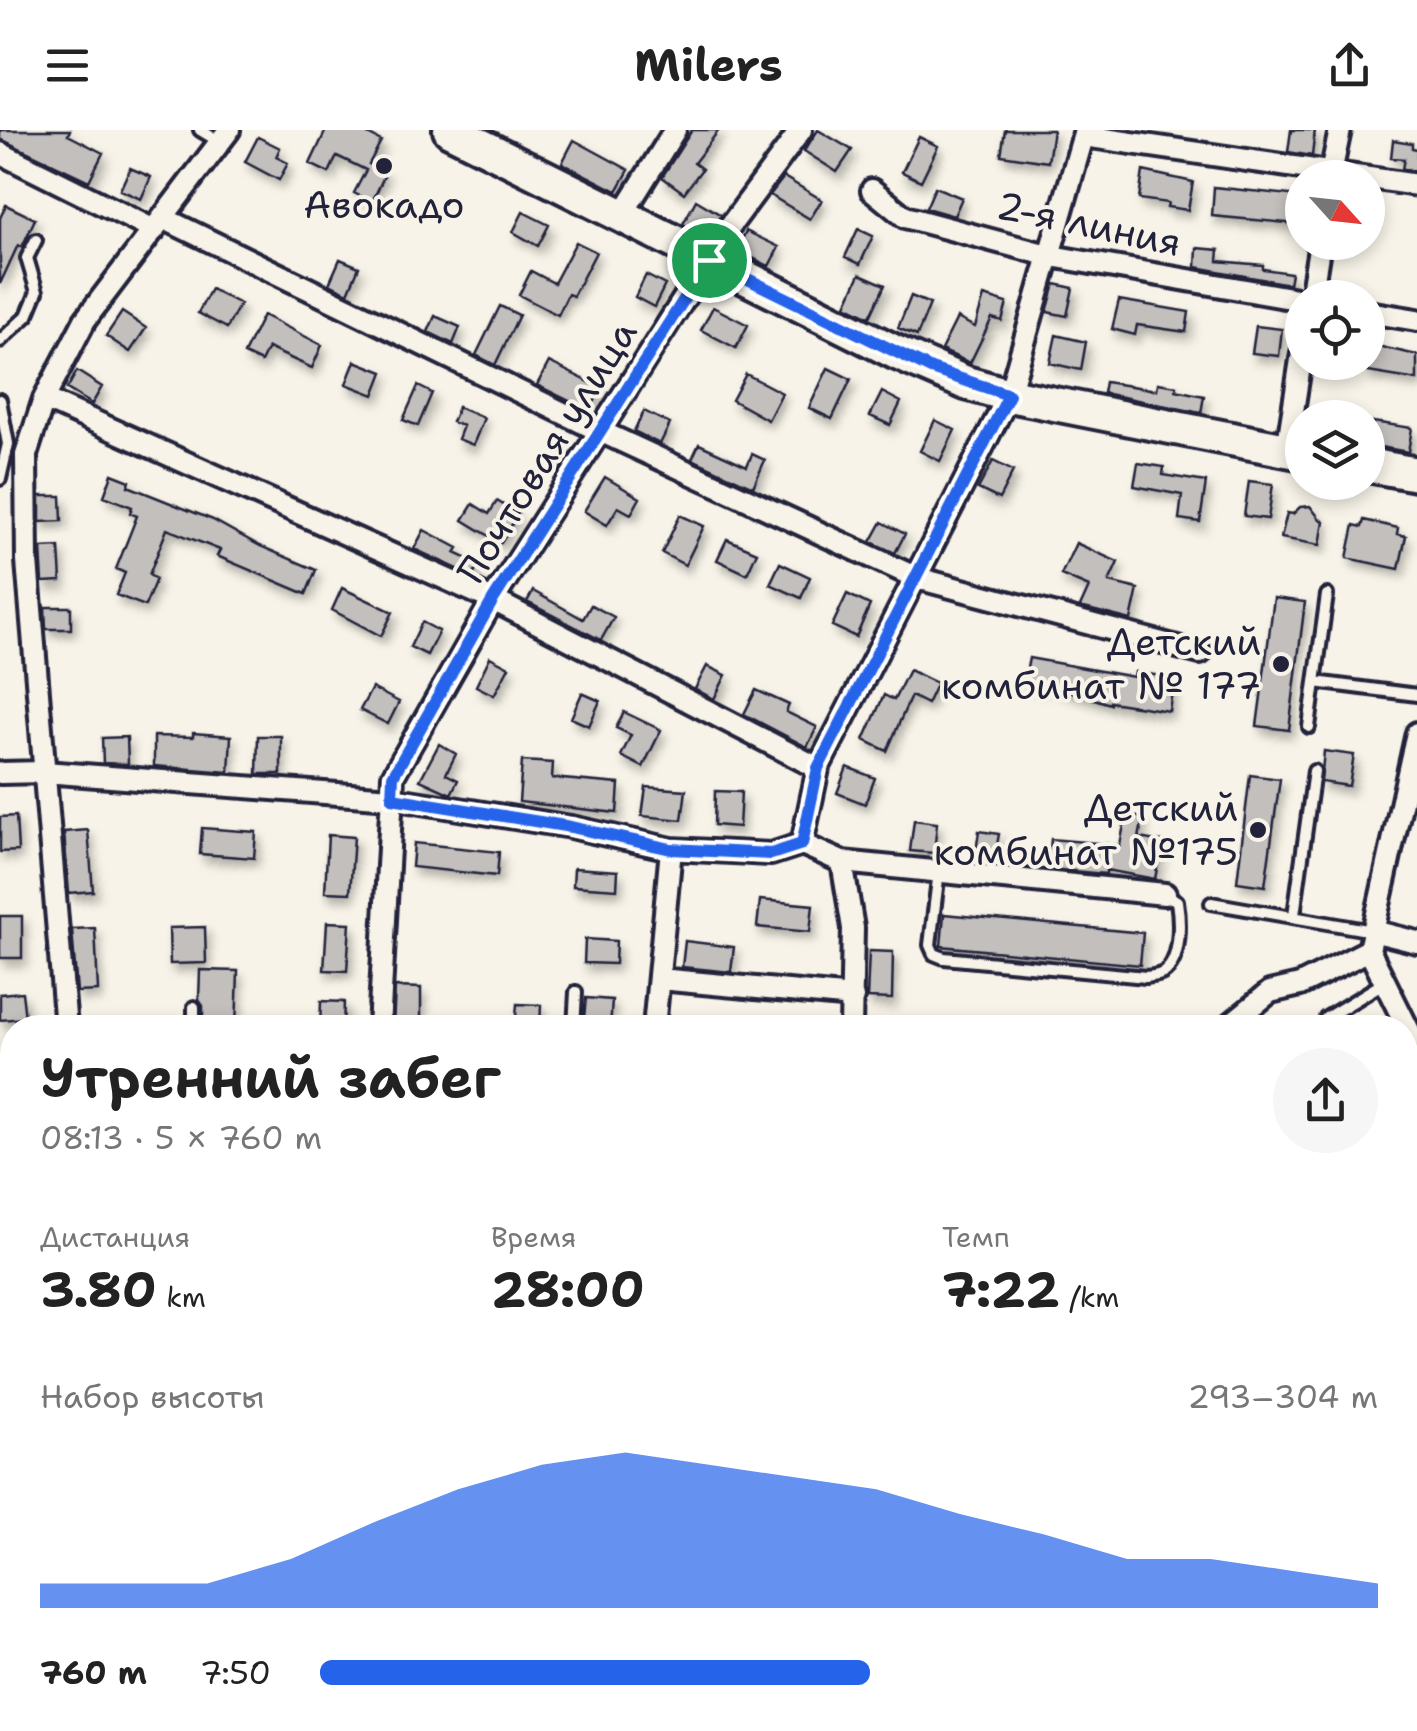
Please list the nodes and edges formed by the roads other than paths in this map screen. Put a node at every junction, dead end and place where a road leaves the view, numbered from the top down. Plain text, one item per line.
1 (200, 130) edge
2 (450, 130) edge
3 (676, 130) edge
4 (801, 130) edge
5 (1340, 130) edge
6 (1085, 133) edge
7 (224, 136) edge
8 (0, 153) edge
9 (1334, 160) edge
10 (1285, 167) edge
11 (1385, 181) edge
12 (1417, 184) edge
13 (872, 190) dead end
14 (622, 216) junction
15 (158, 224) junction
16 (36, 240) dead end
17 (1051, 256) junction
18 (709, 260) junction
19 (1285, 297) edge
20 (1385, 315) edge
21 (1417, 320) edge
22 (0, 341) edge
23 (1009, 395) junction
24 (44, 399) junction
25 (0, 400) edge
26 (602, 432) junction
27 (1285, 450) edge
28 (1385, 468) edge
29 (1417, 474) edge
30 (0, 479) edge
31 (917, 578) junction
32 (1327, 595) dead end
33 (493, 600) junction
34 (1200, 653) dead end
35 (1315, 682) junction
36 (1417, 695) edge
37 (1308, 727) dead end
38 (1417, 732) edge
39 (818, 768) junction
40 (1314, 771) dead end
41 (44, 772) junction
42 (0, 773) edge
43 (392, 798) junction
44 (802, 844) junction
45 (671, 849) junction
46 (842, 862) junction
47 (940, 870) junction
48 (1165, 894) joint
49 (1212, 903) dead end
50 (1294, 916) junction
51 (1371, 941) junction
52 (1417, 942) edge
53 (659, 979) junction
54 (1385, 982) junction
55 (576, 992) dead end
56 (853, 997) junction
57 (194, 1007) dead end
58 (65, 1015) edge
59 (194, 1015) edge
60 (379, 1015) edge
61 (575, 1015) edge
62 (655, 1015) edge
63 (852, 1015) edge
64 (1242, 1015) edge
65 (1331, 1015) edge
66 (1401, 1015) edge

1 - 7 lane
2 - 14 main road
3 - 14 street
4 - 18 street, Почтовая улица
5 - 9 street
6 - 10 street
6 - 17 street
7 - 15 street
8 - 15 street
11 - 12 street
13 - 17 street, 2-я линия
14 - 18 main road
15 - 24 street
15 - 26 street
16 - 22 lane
17 - 19 street, 2-я линия
17 - 23 street
18 - 23 main road
18 - 26 street, Почтовая улица
20 - 21 street
23 - 27 main road
23 - 31 street
24 - 33 street
24 - 41 street
25 - 30 lane
26 - 31 street
26 - 33 street, Почтовая улица
28 - 29 main road
31 - 34 street
31 - 39 street
32 - 35 lane
33 - 39 street
33 - 43 street, Почтовая улица
35 - 36 lane
35 - 37 lane
38 - 51 street
39 - 44 street
40 - 50 lane
41 - 42 street
41 - 43 street
41 - 58 street
43 - 45 street
43 - 60 street, Почтовая улица
44 - 45 street
44 - 46 street
45 - 53 street
46 - 47 street
46 - 56 street
47 - 48 street
47 - 48 lane
49 - 50 lane
50 - 51 lane
51 - 52 street
51 - 54 street
51 - 64 street
53 - 56 street
53 - 62 street
54 - 65 lane
54 - 66 street
55 - 61 lane
56 - 63 street
57 - 59 lane

